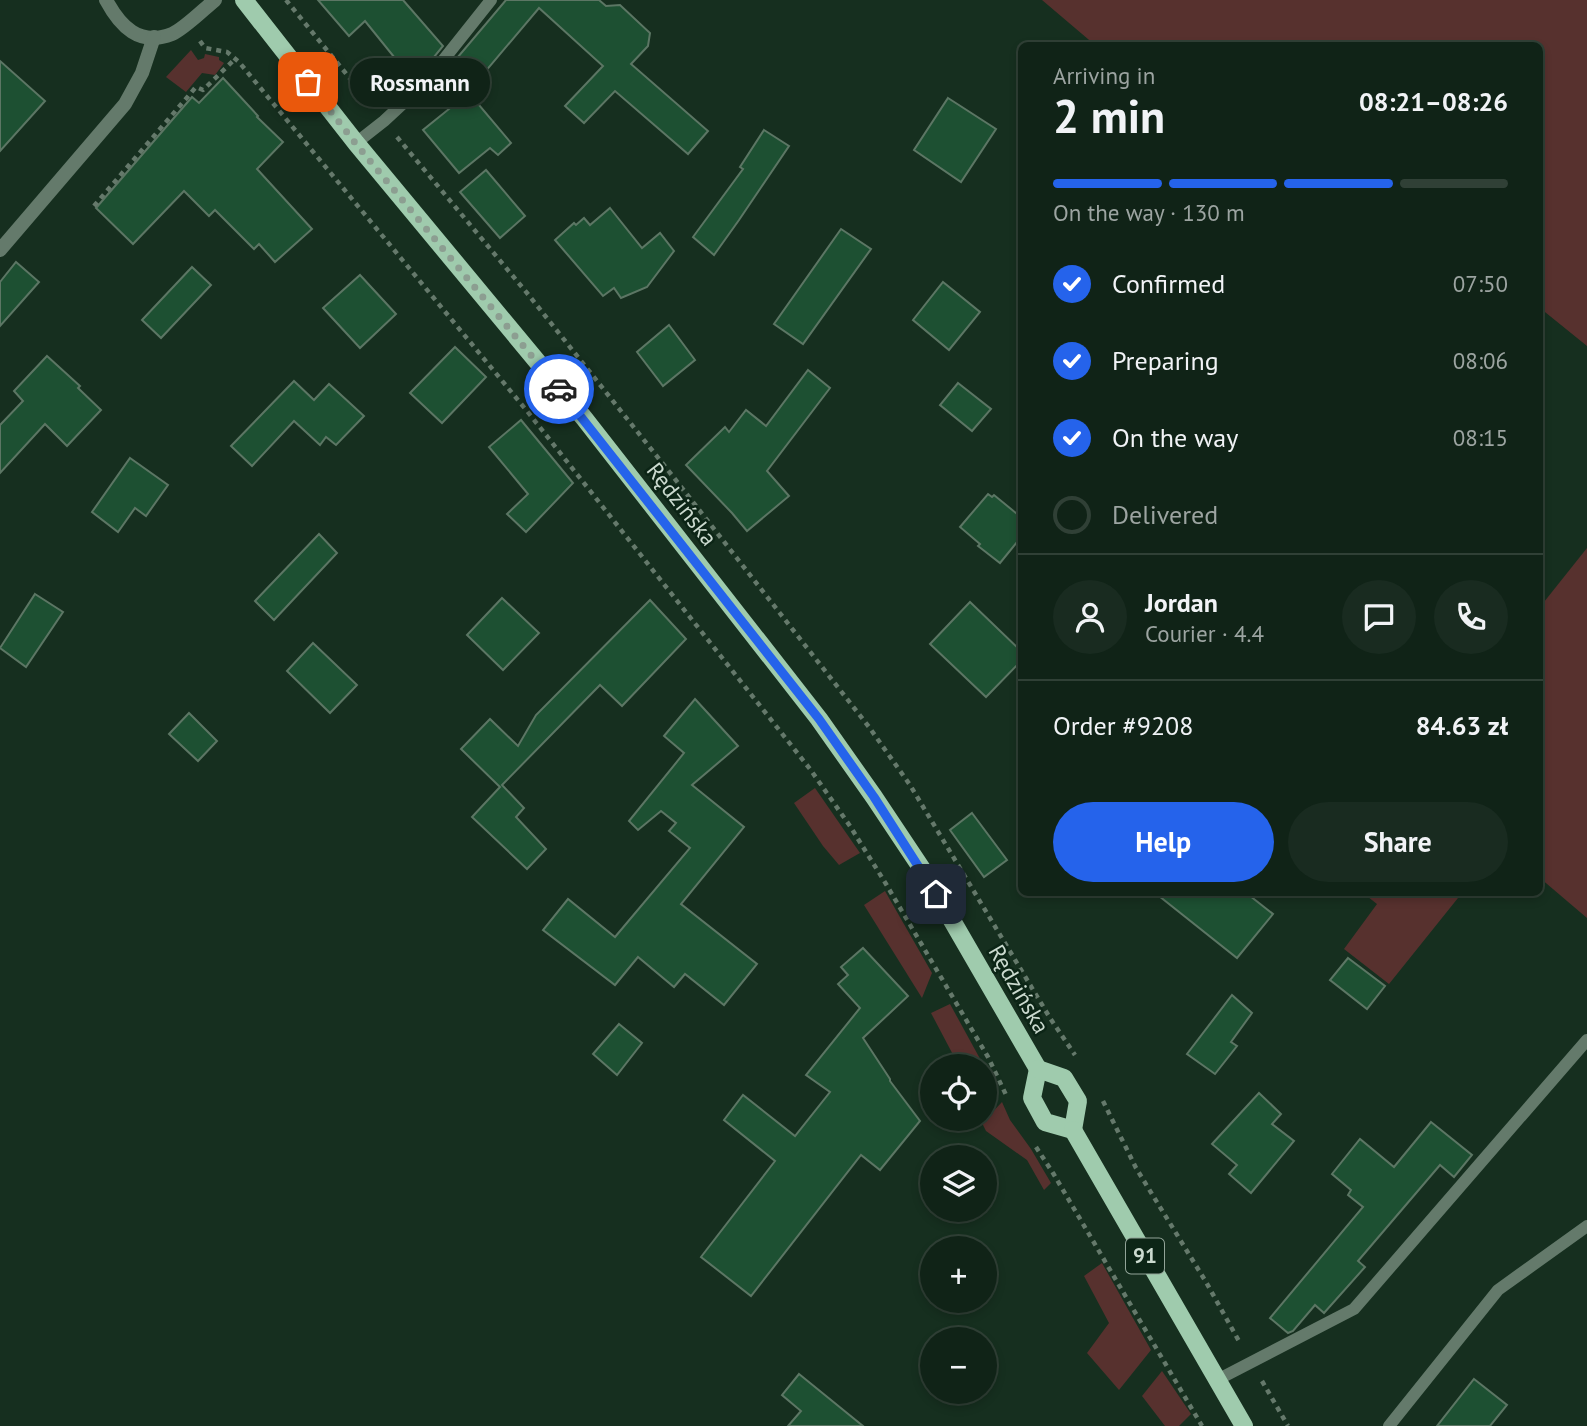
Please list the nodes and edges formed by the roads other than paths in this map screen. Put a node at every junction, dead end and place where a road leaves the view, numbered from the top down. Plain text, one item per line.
1 (106, 0) edge
2 (215, 0) edge
3 (244, 0) edge
4 (491, 0) edge
5 (155, 37) junction
6 (356, 144) junction
7 (0, 250) edge
8 (1587, 1040) edge
9 (1038, 1069) junction
10 (1073, 1130) junction
11 (1587, 1226) edge
12 (1217, 1380) junction
13 (1244, 1426) edge
14 (1389, 1426) edge

1 - 5 street
2 - 5 street
3 - 6 main road, Rędzińska
4 - 6 lane
5 - 7 street
6 - 9 main road, Rędzińska
8 - 12 lane
9 - 10 main road
9 - 10 main road
10 - 12 main road, 91
11 - 14 lane
12 - 13 main road, 91

